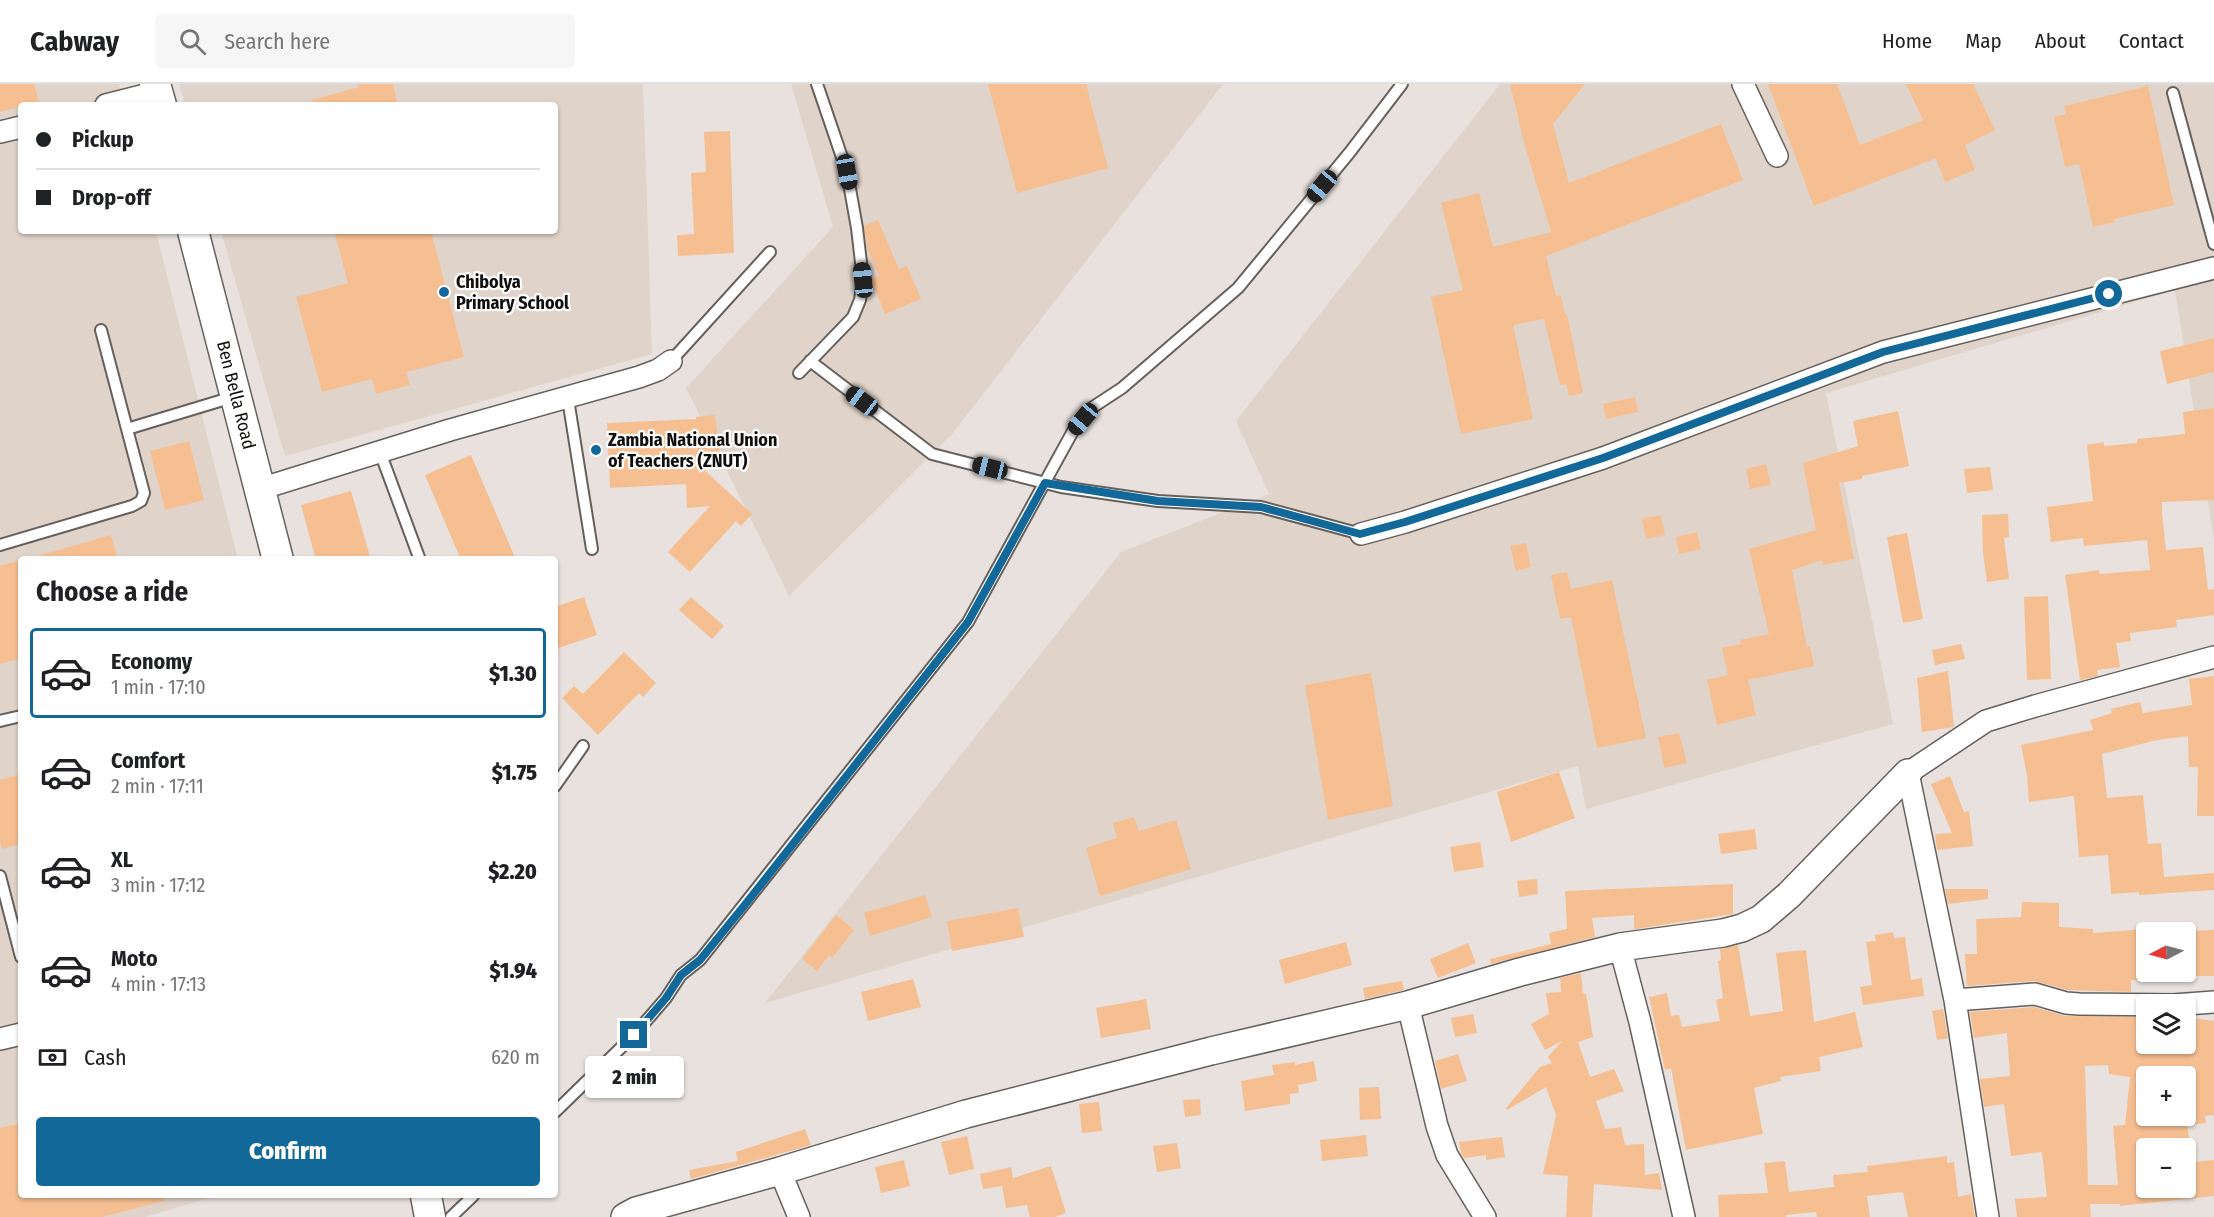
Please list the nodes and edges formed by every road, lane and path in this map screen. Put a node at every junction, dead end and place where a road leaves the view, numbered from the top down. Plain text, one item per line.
1 (817, 84) edge
2 (1402, 84) edge
3 (1743, 84) edge
4 (2173, 93) dead end
5 (158, 94) edge
6 (120, 102) edge
7 (18, 128) edge
8 (0, 132) edge
9 (1777, 156) dead end
10 (194, 234) edge
11 (2214, 244) edge
12 (770, 252) dead end
13 (2214, 268) edge
14 (101, 330) dead end
15 (671, 361) joint
16 (810, 361) junction
17 (798, 373) dead end
18 (236, 396) junction
19 (568, 399) junction
20 (127, 429) junction
21 (380, 452) junction
22 (1045, 483) junction
23 (260, 489) junction
24 (1360, 534) joint
25 (0, 545) edge
26 (592, 549) dead end
27 (277, 556) edge
28 (419, 556) edge
29 (2214, 657) edge
30 (18, 717) edge
31 (0, 721) edge
32 (583, 746) dead end
33 (1908, 773) junction
34 (558, 782) edge
35 (0, 876) edge
36 (18, 945) edge
37 (1620, 947) junction
38 (1955, 1000) junction
39 (2214, 1002) edge
40 (1408, 1005) junction
41 (18, 1035) edge
42 (0, 1039) edge
43 (558, 1109) edge
44 (780, 1171) junction
45 (426, 1198) edge
46 (471, 1198) edge
47 (430, 1217) edge
48 (451, 1217) edge
49 (625, 1217) edge
50 (799, 1217) edge
51 (1485, 1217) edge
52 (1684, 1217) edge
53 (1988, 1217) edge

1 - 16 lane
2 - 22 lane
3 - 9 street
4 - 11 lane
5 - 6 street
7 - 8 street
10 - 18 main road, Ben Bella Road
12 - 15 lane
13 - 24 street
14 - 20 lane
15 - 19 street
16 - 17 lane
16 - 22 lane
18 - 20 lane
18 - 23 main road, Ben Bella Road
19 - 21 street
19 - 26 lane
20 - 25 lane
21 - 23 street
21 - 28 lane
22 - 24 lane
22 - 43 lane
23 - 27 main road, Ben Bella Road
29 - 33 street
30 - 31 lane
32 - 34 lane
33 - 37 street
33 - 38 street
35 - 36 lane
37 - 40 street
37 - 52 street
38 - 39 street
38 - 53 street
40 - 44 street
40 - 51 street
41 - 42 street
44 - 49 street
44 - 50 street
45 - 47 main road
46 - 48 lane

